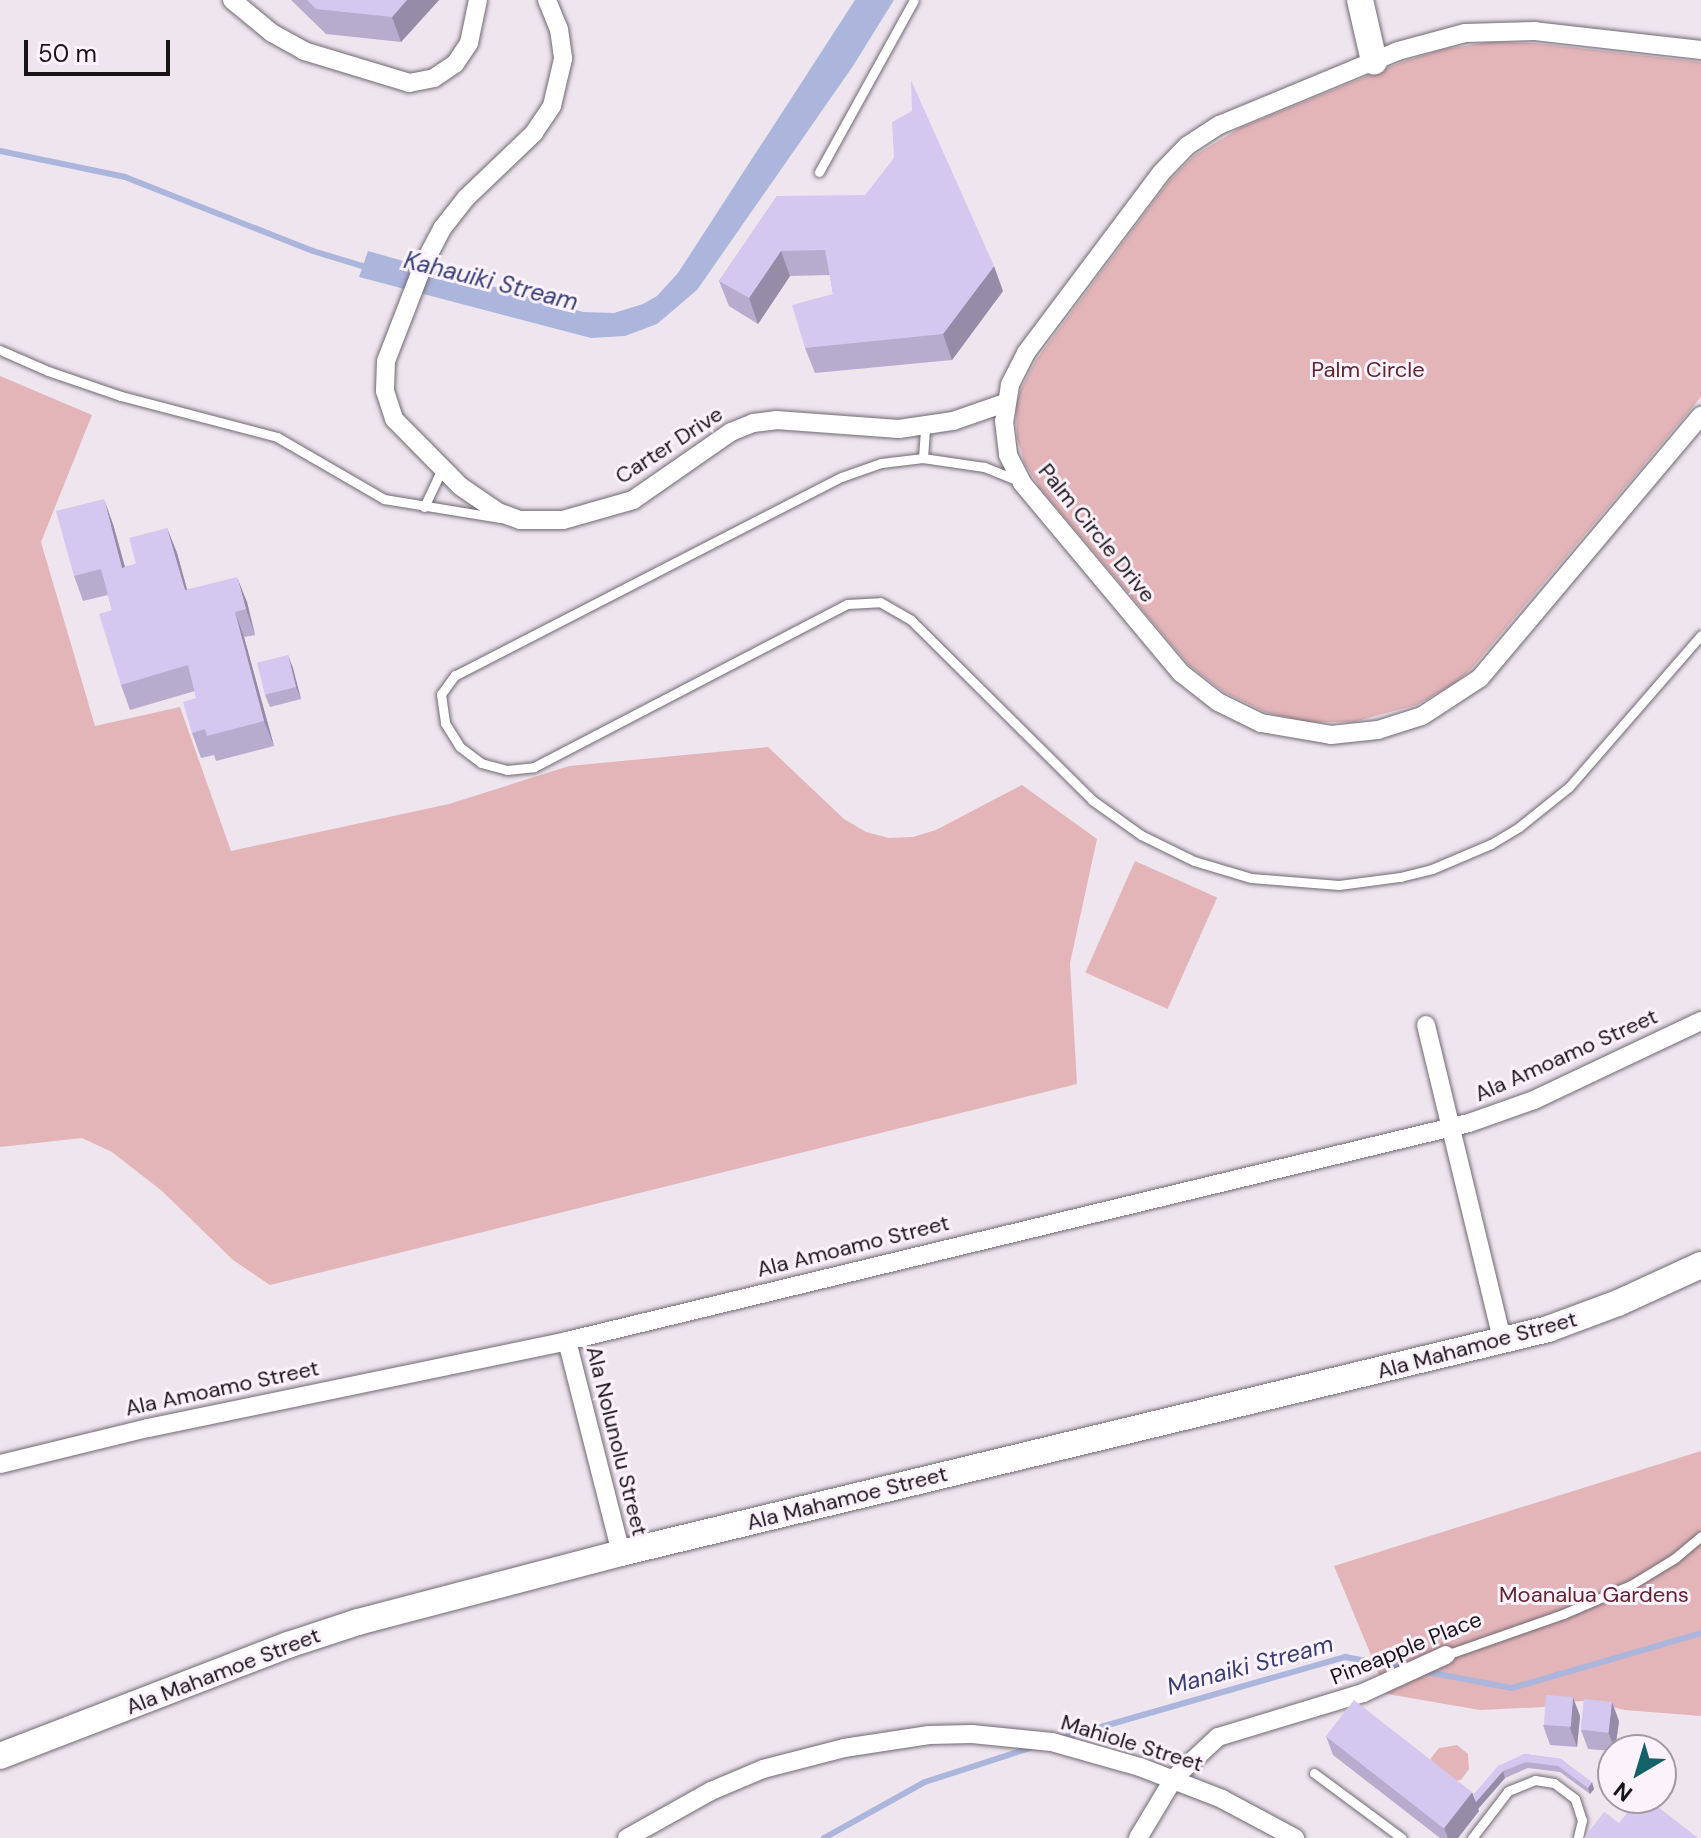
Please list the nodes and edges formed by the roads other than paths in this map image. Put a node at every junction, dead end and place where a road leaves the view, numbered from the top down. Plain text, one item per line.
1 (232, 0) edge
2 (478, 0) edge
3 (547, 0) edge
4 (914, 0) edge
5 (1360, 0) edge
6 (1701, 50) edge
7 (1374, 61) junction
8 (819, 172) dead end
9 (0, 350) edge
10 (1005, 403) junction
11 (1701, 416) edge
12 (925, 426) junction
13 (923, 458) junction
14 (442, 469) junction
15 (1022, 483) junction
16 (424, 507) junction
17 (520, 520) junction
18 (1701, 635) edge
19 (1701, 1021) edge
20 (1426, 1025) dead end
21 (1451, 1125) junction
22 (1701, 1265) edge
23 (1502, 1340) junction
24 (567, 1341) junction
25 (0, 1464) edge
26 (1701, 1536) edge
27 (621, 1553) junction
28 (1446, 1655) joint
29 (0, 1756) edge
30 (1314, 1773) dead end
31 (1174, 1778) junction
32 (627, 1838) edge
33 (1138, 1838) edge
34 (1295, 1838) edge
35 (1402, 1838) edge
36 (1472, 1838) edge
37 (1578, 1838) edge

1 - 2 street
3 - 14 street, Carter Drive
4 - 8 lane
5 - 7 street
6 - 7 street, Palm Circle Drive
7 - 10 street, Palm Circle Drive
9 - 16 lane
10 - 12 street, Carter Drive
10 - 15 street, Palm Circle Drive
11 - 15 street, Palm Circle Drive
12 - 13 lane
12 - 17 street, Carter Drive
13 - 15 lane
13 - 18 lane
14 - 16 lane
14 - 17 street, Carter Drive
16 - 17 lane
19 - 21 street, Ala Amoamo Street
20 - 21 street
21 - 23 street
21 - 24 street, Ala Amoamo Street
22 - 23 street, Ala Mahamoe Street
23 - 27 street, Ala Mahamoe Street
24 - 25 street, Ala Amoamo Street
24 - 27 street, Ala Nolunolu Street
26 - 28 lane, Pineapple Place
27 - 29 street, Ala Mahamoe Street
28 - 31 street, Pineapple Place
30 - 35 lane
31 - 32 street, Mahiole Street
31 - 33 street, Pineapple Place
31 - 34 street, Mahiole Street
36 - 37 lane

